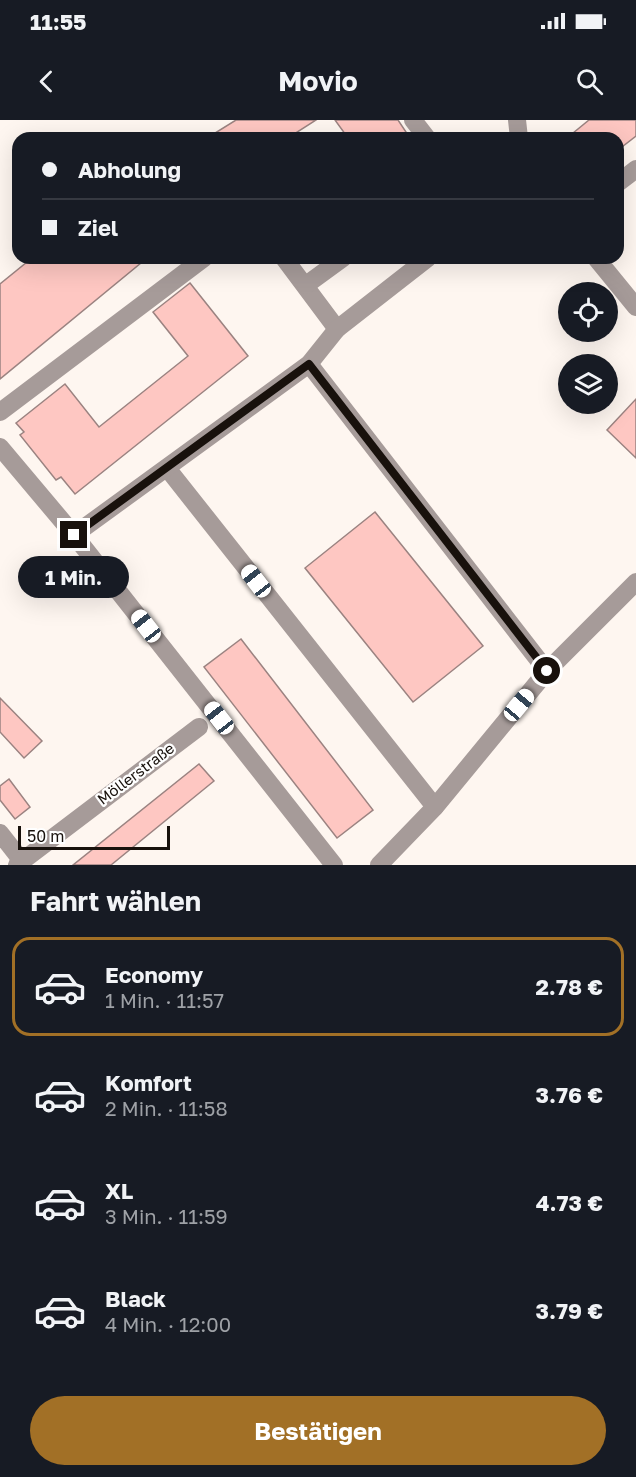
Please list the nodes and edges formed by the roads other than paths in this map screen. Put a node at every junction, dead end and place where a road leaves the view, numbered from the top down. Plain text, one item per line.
1 (413, 120) edge
2 (422, 132) edge
3 (636, 169) edge
4 (624, 178) edge
5 (196, 264) edge
6 (289, 264) edge
7 (335, 264) edge
8 (420, 264) edge
9 (601, 264) edge
10 (306, 285) junction
11 (636, 307) edge
12 (337, 329) junction
13 (309, 364) junction
14 (0, 412) edge
15 (0, 447) edge
16 (167, 468) junction
17 (74, 535) junction
18 (636, 582) edge
19 (547, 671) junction
20 (199, 727) dead end
21 (435, 807) junction
22 (0, 833) edge
23 (19, 863) edge
24 (334, 865) edge
25 (380, 865) edge

1 - 2 street
3 - 4 street
5 - 14 street
6 - 10 street
7 - 10 street
8 - 12 street
9 - 11 street
10 - 12 street
12 - 13 street
13 - 16 street
13 - 19 street
15 - 17 street
16 - 17 street
16 - 21 street
17 - 24 street
18 - 19 street
19 - 21 street
20 - 23 street, Möllerstraße
21 - 25 street
22 - 23 street

